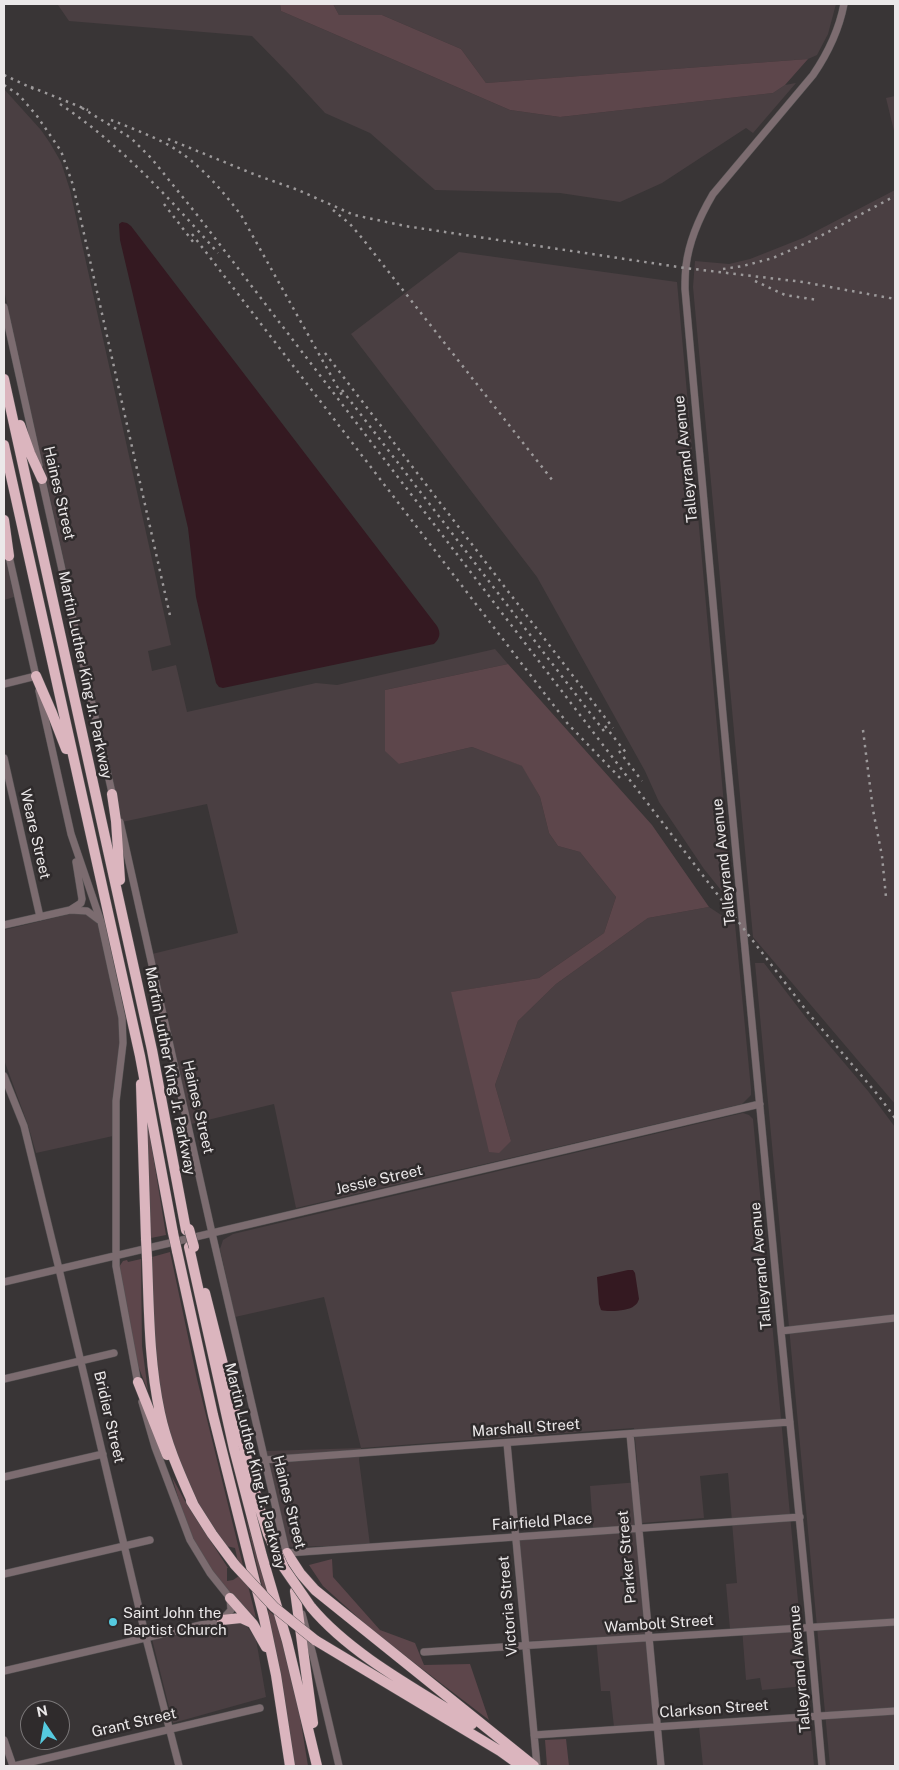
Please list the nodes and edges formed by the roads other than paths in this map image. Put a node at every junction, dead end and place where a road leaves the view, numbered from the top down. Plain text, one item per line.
1 (844, 4) edge
2 (4, 307) edge
3 (4, 378) edge
4 (4, 445) edge
5 (42, 479) junction
6 (4, 520) edge
7 (4, 539) edge
8 (9, 556) junction
9 (36, 676) junction
10 (4, 684) edge
11 (4, 758) edge
12 (112, 794) junction
13 (83, 797) junction
14 (71, 834) junction
15 (70, 910) junction
16 (40, 917) junction
17 (101, 922) junction
18 (124, 924) junction
19 (4, 925) edge
20 (140, 1056) junction
21 (4, 1076) edge
22 (760, 1104) junction
23 (212, 1233) junction
24 (192, 1247) junction
25 (116, 1257) junction
26 (60, 1269) junction
27 (4, 1282) edge
28 (895, 1318) edge
29 (781, 1331) junction
30 (114, 1353) dead end
31 (81, 1361) junction
32 (4, 1379) edge
33 (138, 1382) junction
34 (790, 1422) junction
35 (630, 1434) junction
36 (507, 1443) junction
37 (103, 1454) junction
38 (264, 1460) junction
39 (4, 1477) edge
40 (194, 1506) junction
41 (800, 1517) junction
42 (639, 1530) junction
43 (515, 1537) junction
44 (150, 1540) dead end
45 (125, 1546) junction
46 (287, 1553) junction
47 (4, 1574) edge
48 (295, 1591) junction
49 (230, 1598) junction
50 (222, 1620) junction
51 (895, 1622) edge
52 (253, 1624) junction
53 (810, 1628) junction
54 (146, 1638) junction
55 (648, 1639) junction
56 (525, 1646) junction
57 (424, 1652) dead end
58 (4, 1671) edge
59 (276, 1675) junction
60 (260, 1708) dead end
61 (895, 1711) edge
62 (817, 1717) junction
63 (657, 1727) junction
64 (284, 1728) junction
65 (169, 1729) junction
66 (534, 1735) junction
67 (4, 1740) edge
68 (515, 1751) junction
69 (519, 1764) edge
70 (14, 1766) edge
71 (180, 1766) edge
72 (284, 1766) edge
73 (290, 1766) edge
74 (318, 1766) edge
75 (339, 1766) edge
76 (535, 1766) edge
77 (661, 1766) edge
78 (822, 1766) edge

1 - 22 street, Talleyrand Avenue
2 - 5 street, Haines Street
3 - 5 highway
3 - 18 highway, Martin Luther King Jr. Parkway
4 - 13 highway, Martin Luther King Jr. Parkway
5 - 12 street, Haines Street
6 - 8 highway
7 - 8 street
8 - 9 street
9 - 10 street
9 - 13 highway
9 - 14 street
11 - 16 street, Weare Street
12 - 18 highway
12 - 23 street, Haines Street
13 - 20 highway, Martin Luther King Jr. Parkway
14 - 15 street
14 - 17 street
15 - 16 street
15 - 17 street
16 - 19 street
17 - 25 street
18 - 24 highway, Martin Luther King Jr. Parkway
20 - 40 highway, bridge
20 - 59 highway, Martin Luther King Jr. Parkway, bridge
21 - 26 street, Bridier Street
22 - 23 street, Jessie Street
22 - 29 street, Talleyrand Avenue
23 - 25 street, Jessie Street
23 - 38 street, Haines Street
24 - 68 highway, bridge
24 - 74 highway, Martin Luther King Jr. Parkway
25 - 26 street, Jessie Street
25 - 33 street
26 - 27 street, Jessie Street
26 - 31 street, Bridier Street
28 - 29 street
29 - 34 street, Talleyrand Avenue
30 - 31 street
31 - 32 street
31 - 37 street, Bridier Street
33 - 40 highway
33 - 49 street
34 - 35 street, Marshall Street
34 - 41 street, Talleyrand Avenue
35 - 36 street, Marshall Street
35 - 42 street, Parker Street
36 - 38 street, Marshall Street
36 - 43 street, Victoria Street
37 - 39 street
37 - 45 street, Bridier Street
38 - 46 street, Haines Street
40 - 69 highway, bridge
41 - 42 street, Fairfield Place
41 - 53 street, Talleyrand Avenue
42 - 43 street, Fairfield Place
42 - 55 street, Parker Street
43 - 46 street, Fairfield Place
43 - 56 street, Victoria Street
44 - 45 street
45 - 47 street
45 - 54 street, Bridier Street
46 - 48 street, Haines Street
46 - 68 highway
48 - 74 highway
48 - 75 street, Haines Street
49 - 50 street
49 - 52 highway
50 - 52 highway
50 - 54 street
51 - 53 street, Wambolt Street
52 - 59 highway
53 - 55 street, Wambolt Street
53 - 62 street, Talleyrand Avenue
54 - 58 street
54 - 65 street, Bridier Street
55 - 56 street, Wambolt Street
55 - 63 street, Parker Street
56 - 57 street, Wambolt Street
56 - 66 street, Victoria Street
59 - 64 highway, Martin Luther King Jr. Parkway
60 - 65 street, Grant Street
61 - 62 street, Clarkson Street
62 - 63 street, Clarkson Street
62 - 78 street, Talleyrand Avenue
63 - 66 street, Clarkson Street
63 - 77 street, Parker Street
64 - 72 highway
64 - 73 highway
65 - 70 street, Grant Street
65 - 71 street, Bridier Street
66 - 76 street, Victoria Street
67 - 70 street
68 - 76 highway

